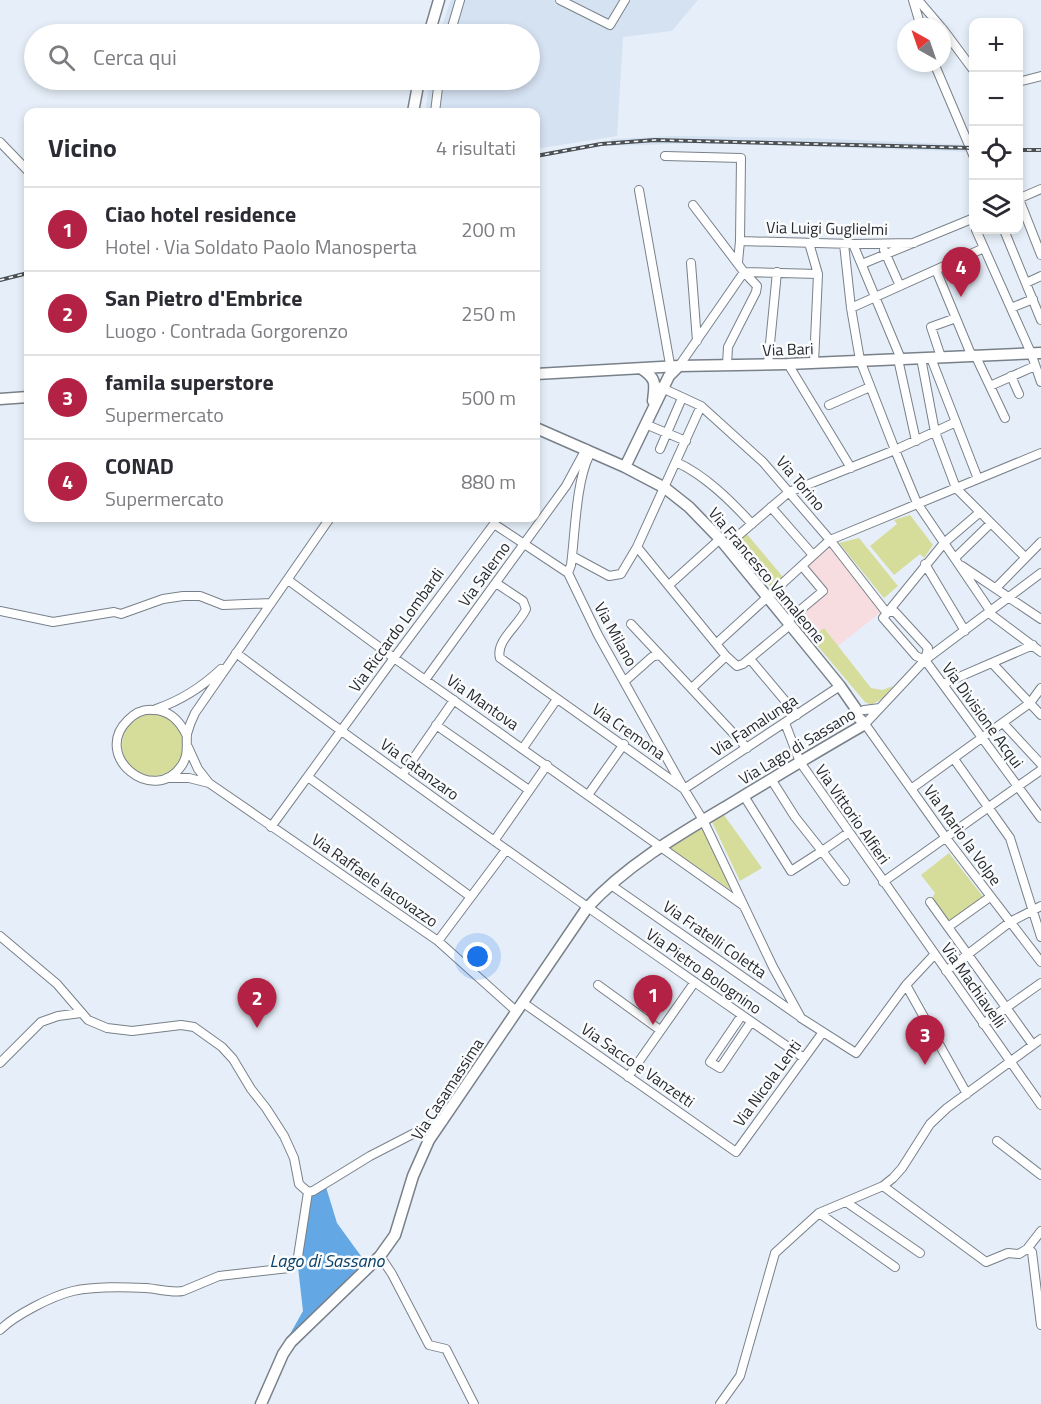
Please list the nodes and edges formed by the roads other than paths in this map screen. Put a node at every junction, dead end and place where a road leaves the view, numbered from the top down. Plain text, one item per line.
1 (439, 0) edge
2 (460, 0) edge
3 (560, 0) edge
4 (625, 0) edge
5 (913, 0) edge
6 (918, 0) edge
7 (918, 18) edge
8 (933, 18) edge
9 (432, 24) edge
10 (453, 24) edge
11 (951, 40) edge
12 (969, 64) edge
13 (938, 72) edge
14 (1041, 76) edge
15 (1023, 81) edge
16 (417, 90) edge
17 (438, 90) edge
18 (414, 108) edge
19 (436, 108) edge
20 (0, 142) edge
21 (969, 145) edge
22 (665, 156) dead end
23 (24, 167) edge
24 (1041, 189) edge
25 (639, 190) dead end
26 (1023, 197) edge
27 (693, 205) dead end
28 (1023, 207) edge
29 (969, 222) edge
30 (978, 234) edge
31 (1006, 234) edge
32 (1037, 235) edge
33 (740, 241) junction
34 (809, 243) junction
35 (914, 243) junction
36 (849, 244) junction
37 (882, 244) junction
38 (984, 248) junction
39 (886, 254) junction
40 (1041, 255) edge
41 (738, 262) junction
42 (691, 263) dead end
43 (862, 264) junction
44 (936, 270) junction
45 (744, 272) junction
46 (777, 272) junction
47 (818, 274) junction
48 (1041, 276) edge
49 (1026, 283) junction
50 (900, 286) junction
51 (875, 297) junction
52 (1033, 299) junction
53 (851, 308) junction
54 (1011, 308) junction
55 (956, 318) junction
56 (1041, 320) edge
57 (697, 341) junction
58 (1036, 353) edge
59 (975, 356) junction
60 (931, 358) junction
61 (900, 359) junction
62 (860, 360) junction
63 (814, 363) junction
64 (768, 364) junction
65 (788, 364) junction
66 (726, 366) junction
67 (1035, 366) junction
68 (642, 369) junction
69 (540, 374) edge
70 (667, 375) junction
71 (1011, 376) junction
72 (1041, 381) edge
73 (990, 386) junction
74 (870, 387) junction
75 (1019, 394) dead end
76 (24, 398) edge
77 (682, 398) junction
78 (0, 399) edge
79 (830, 405) dead end
80 (701, 406) junction
81 (1005, 418) dead end
82 (956, 422) junction
83 (645, 424) junction
84 (540, 430) edge
85 (935, 432) junction
86 (667, 433) junction
87 (686, 441) junction
88 (916, 441) junction
89 (586, 449) junction
90 (660, 449) dead end
91 (895, 450) junction
92 (1041, 453) edge
93 (676, 462) junction
94 (625, 466) junction
95 (851, 468) junction
96 (978, 479) junction
97 (566, 486) junction
98 (580, 486) junction
99 (665, 488) junction
100 (956, 488) junction
101 (789, 492) junction
102 (917, 503) junction
103 (771, 507) junction
104 (979, 513) junction
105 (327, 522) edge
106 (752, 524) junction
107 (990, 524) junction
108 (830, 540) junction
109 (723, 542) junction
110 (944, 543) junction
111 (524, 545) junction
112 (1040, 545) edge
113 (637, 547) junction
114 (813, 555) junction
115 (572, 556) junction
116 (1025, 557) junction
117 (957, 561) junction
118 (925, 564) junction
119 (802, 566) junction
120 (567, 573) junction
121 (1041, 573) edge
122 (288, 580) junction
123 (496, 583) junction
124 (669, 585) junction
125 (996, 588) junction
126 (767, 596) junction
127 (1010, 597) junction
128 (271, 603) junction
129 (0, 611) edge
130 (886, 612) junction
131 (990, 612) junction
132 (1041, 619) edge
133 (789, 623) junction
134 (631, 624) dead end
135 (965, 631) junction
136 (717, 643) junction
137 (1033, 645) junction
138 (1041, 652) edge
139 (236, 653) junction
140 (726, 656) junction
141 (394, 657) junction
142 (662, 657) junction
143 (750, 658) junction
144 (925, 660) junction
145 (992, 663) junction
146 (425, 680) junction
147 (625, 681) junction
148 (943, 684) junction
149 (840, 686) junction
150 (692, 688) junction
151 (1041, 688) edge
152 (557, 699) junction
153 (454, 700) junction
154 (1030, 703) junction
155 (880, 708) junction
156 (153, 710) junction
157 (864, 710) junction
158 (797, 715) junction
159 (1041, 715) edge
160 (785, 723) junction
161 (1003, 723) junction
162 (865, 724) junction
163 (436, 725) junction
164 (340, 732) junction
165 (187, 736) junction
166 (983, 738) junction
167 (624, 744) junction
168 (188, 747) junction
169 (523, 748) junction
170 (747, 748) junction
171 (954, 759) junction
172 (800, 762) junction
173 (1041, 764) edge
174 (547, 765) junction
175 (1041, 770) edge
176 (402, 775) junction
177 (308, 777) junction
178 (166, 778) junction
179 (771, 779) junction
180 (209, 783) junction
181 (1017, 787) junction
182 (684, 789) junction
183 (911, 789) junction
184 (529, 790) junction
185 (588, 795) junction
186 (744, 796) junction
187 (988, 807) junction
188 (1040, 817) edge
189 (703, 820) junction
190 (271, 827) junction
191 (848, 833) junction
192 (946, 838) junction
193 (494, 841) junction
194 (661, 847) junction
195 (506, 850) junction
196 (822, 851) junction
197 (845, 881) dead end
198 (883, 882) junction
199 (611, 885) junction
200 (471, 897) junction
201 (990, 897) junction
202 (930, 902) dead end
203 (746, 907) junction
204 (1037, 907) edge
205 (587, 908) junction
206 (1010, 922) junction
207 (948, 927) junction
208 (0, 936) edge
209 (1041, 937) edge
210 (438, 941) junction
211 (934, 955) junction
212 (967, 955) junction
213 (1041, 962) edge
214 (946, 971) junction
215 (694, 982) junction
216 (1041, 983) edge
217 (598, 985) dead end
218 (906, 985) junction
219 (519, 1006) junction
220 (1005, 1008) junction
221 (79, 1011) junction
222 (742, 1016) junction
223 (801, 1018) junction
224 (751, 1022) junction
225 (983, 1024) junction
226 (660, 1030) junction
227 (823, 1032) junction
228 (1041, 1039) edge
229 (1033, 1045) junction
230 (804, 1058) junction
231 (0, 1063) edge
232 (1010, 1063) junction
233 (628, 1077) junction
234 (967, 1094) junction
235 (1041, 1105) edge
236 (443, 1121) junction
237 (997, 1141) dead end
238 (736, 1152) joint
239 (1041, 1174) edge
240 (883, 1186) junction
241 (308, 1192) junction
242 (846, 1202) junction
243 (819, 1213) junction
244 (1041, 1232) edge
245 (1028, 1249) junction
246 (920, 1253) dead end
247 (380, 1256) junction
248 (895, 1267) dead end
249 (1041, 1325) edge
250 (0, 1330) edge
251 (261, 1404) edge
252 (474, 1404) edge
253 (720, 1404) edge

1 - 9 main road
2 - 10 street
3 - 4 street
5 - 7 street
6 - 8 street
11 - 12 street
13 - 21 street
14 - 15 street
16 - 18 main road
17 - 19 street
20 - 23 street
22 - 33 street
24 - 26 street
25 - 70 street
27 - 41 street
28 - 32 street
29 - 35 street
30 - 38 street
31 - 49 street
32 - 40 street
33 - 34 street, Via Luigi Guglielmi
33 - 41 street
34 - 36 street, Via Luigi Guglielmi
34 - 47 street
35 - 37 street, Via Luigi Guglielmi
35 - 39 street
36 - 37 street, Via Luigi Guglielmi
36 - 43 street
36 - 53 street
37 - 39 street
38 - 44 street
38 - 54 street
39 - 43 street
39 - 50 street
41 - 45 street
42 - 57 street
43 - 51 street
44 - 50 street
44 - 55 street
45 - 46 street
45 - 57 street
45 - 66 street
46 - 47 street
46 - 64 street
47 - 63 street
48 - 49 street
49 - 52 street
50 - 51 street
51 - 53 street
51 - 61 street
52 - 54 street
52 - 56 street
53 - 62 street
54 - 58 street
55 - 59 street
55 - 60 street
57 - 70 street
58 - 59 main road, Via Bari
58 - 67 street
59 - 60 main road, Via Bari
59 - 73 street
60 - 61 main road, Via Bari
60 - 82 street
60 - 85 street
61 - 62 main road, Via Bari
61 - 88 street
62 - 63 main road, Via Bari
62 - 74 street
63 - 65 main road, Via Bari
64 - 65 main road, Via Bari
64 - 66 main road, Via Bari
65 - 95 street
66 - 70 main road, Via Bari
67 - 71 street
67 - 72 street
68 - 69 main road, Via Bari
68 - 70 main road, Via Bari
68 - 70 main road
70 - 77 street, Via Torino
70 - 83 main road
71 - 73 street
71 - 75 street
73 - 81 street
74 - 79 street
74 - 91 street
76 - 78 main road
77 - 80 street, Via Torino
77 - 86 street
80 - 87 street
80 - 101 street, Via Torino
82 - 85 street
82 - 96 street
83 - 86 street
83 - 94 main road
84 - 89 main road, Via Francesco Vamaleone
85 - 88 street
85 - 100 street
86 - 87 street
86 - 90 street
87 - 93 street
88 - 91 street
89 - 94 main road, Via Francesco Vamaleone
89 - 97 street, Via Salerno
89 - 98 street
91 - 95 street
91 - 102 street
92 - 96 street
93 - 99 street
93 - 106 street
94 - 99 main road, Via Francesco Vamaleone
95 - 101 street
96 - 100 street
97 - 98 street
97 - 111 street, Via Salerno
98 - 115 street
99 - 109 main road, Via Francesco Vamaleone
99 - 113 street
100 - 102 street
100 - 104 street
101 - 103 street
101 - 108 street, Via Torino
102 - 108 street
102 - 110 street
103 - 106 street
103 - 114 street
104 - 107 street
104 - 110 street
105 - 122 street
106 - 109 street
107 - 116 street
107 - 117 street
108 - 114 street
108 - 130 street, Via Torino
109 - 124 street
109 - 126 main road, Via Francesco Vamaleone
110 - 117 street
110 - 118 street
111 - 120 street, Via Riccardo Lombardi
111 - 123 street, Via Salerno
111 - 141 street, Via Riccardo Lombardi
112 - 116 street
113 - 115 street
113 - 124 street
114 - 119 street
115 - 120 street
116 - 125 street
117 - 125 street
117 - 131 street
118 - 130 street
118 - 135 street
119 - 126 street
119 - 133 street
120 - 147 street, Via Milano
121 - 127 street, Via Lago di Sassano
122 - 128 street
122 - 141 street, Via Mantova
123 - 146 street, Via Salerno
123 - 152 street, Via Cremona
124 - 136 street
125 - 127 street
126 - 133 main road, Via Francesco Vamaleone
126 - 136 street
127 - 131 street, Via Lago di Sassano
127 - 132 street
128 - 129 street
128 - 139 street
130 - 144 street
130 - 144 street
131 - 135 street, Via Lago di Sassano
131 - 137 street
133 - 143 street
133 - 149 main road, Via Francesco Vamaleone
134 - 142 street
135 - 144 street, Via Lago di Sassano
136 - 140 street
137 - 138 street
137 - 145 street
139 - 156 street
139 - 164 street, Via Catanzaro
139 - 165 street
140 - 143 street
140 - 150 street
141 - 146 street, Via Mantova
141 - 164 street, Via Riccardo Lombardi
142 - 147 street
142 - 150 street
143 - 158 street
144 - 148 street, Via Divisione Acqui
144 - 155 street, Via Lago di Sassano
145 - 148 street
145 - 154 street
146 - 153 street, Via Mantova
147 - 182 street, Via Milano
148 - 166 street, Via Divisione Acqui
149 - 157 main road
149 - 158 street, Via Famalunga
149 - 162 main road
150 - 170 street
151 - 154 street
152 - 167 street, Via Cremona
152 - 169 street
153 - 163 street
153 - 169 street, Via Mantova
154 - 159 street
154 - 161 street
155 - 157 street
155 - 162 street, Via Lago di Sassano
156 - 165 street
156 - 178 street
157 - 162 main road
158 - 160 street, Via Famalunga
160 - 170 street, Via Famalunga
160 - 172 street, Via Vittorio Alfieri
161 - 166 street
161 - 173 street
162 - 172 main road, Via Lago di Sassano
162 - 183 street, Via Mario la Volpe
163 - 176 street
163 - 184 street
164 - 176 street, Via Catanzaro
164 - 177 street, Via Riccardo Lombardi
165 - 168 street
166 - 171 street
166 - 181 street, Via Divisione Acqui
167 - 182 street, Via Cremona
167 - 185 street
168 - 178 street
168 - 180 street
169 - 174 street, Via Mantova
170 - 182 street, Via Famalunga
171 - 183 street
171 - 187 street
172 - 179 main road, Via Lago di Sassano
172 - 191 street, Via Vittorio Alfieri
174 - 184 street
174 - 185 street, Via Mantova
175 - 181 street
176 - 193 street, Via Catanzaro
177 - 190 street, Via Riccardo Lombardi
177 - 200 street
178 - 180 street
179 - 186 main road, Via Lago di Sassano
179 - 196 street
180 - 190 street, Via Raffaele Iacovazzo
181 - 187 street
181 - 188 street, Via Divisione Acqui
182 - 189 street, Via Milano
183 - 192 street, Via Mario la Volpe
184 - 193 street
185 - 194 street, Via Mantova
186 - 189 main road, Via Lago di Sassano
186 - 196 street
187 - 192 street
187 - 204 street
189 - 194 main road, Via Lago di Sassano
189 - 203 street, Via Milano
190 - 210 street, Via Raffaele Iacovazzo
191 - 196 street
191 - 198 street, Via Vittorio Alfieri
192 - 198 street
192 - 201 street, Via Mario la Volpe
193 - 195 street, Via Catanzaro
194 - 199 main road, Via Lago di Sassano
194 - 203 street, Via Mantova
195 - 200 street
195 - 205 street, Via Catanzaro
196 - 197 street
198 - 211 street, Via Machiavelli
199 - 205 main road, Via Lago di Sassano
199 - 223 street, Via Fratelli Coletta
200 - 210 street
201 - 206 street, Via Mario la Volpe
201 - 207 street
202 - 207 street
203 - 223 street, Via Milano
204 - 206 street
204 - 209 street
205 - 215 street, Via Pietro Bolognino
205 - 219 main road, Via Casamassima
206 - 212 street
206 - 213 street, Via Mario la Volpe
207 - 212 street
208 - 221 street
210 - 219 street, Via Raffaele Iacovazzo
211 - 214 street, Via Machiavelli
211 - 218 street
212 - 214 street
212 - 220 street
214 - 225 street, Via Machiavelli
215 - 222 street, Via Pietro Bolognino
215 - 226 street
216 - 220 street
217 - 226 street
218 - 227 street, Via Fratelli Coletta
218 - 234 street
219 - 233 street, Via Sacco e Vanzetti
219 - 236 main road, Via Casamassima
220 - 225 street
220 - 229 street
221 - 231 street
221 - 241 street
222 - 224 street, Via Pietro Bolognino
222 - 224 street
223 - 227 street, Via Fratelli Coletta
224 - 230 street, Via Pietro Bolognino
225 - 232 street, Via Machiavelli
226 - 233 street
227 - 230 street, Via Nicola Lenti
228 - 229 street
229 - 232 street
230 - 238 street, Via Nicola Lenti
232 - 234 street
232 - 235 street, Via Machiavelli
233 - 238 street, Via Sacco e Vanzetti
234 - 240 street
236 - 241 street
236 - 247 main road, Via Casamassima
237 - 239 street
240 - 242 street
240 - 245 street
241 - 250 street
242 - 243 street
242 - 246 street
243 - 248 street
243 - 253 street
244 - 245 street
245 - 249 street
247 - 251 main road, Via Casamassima
247 - 252 street

